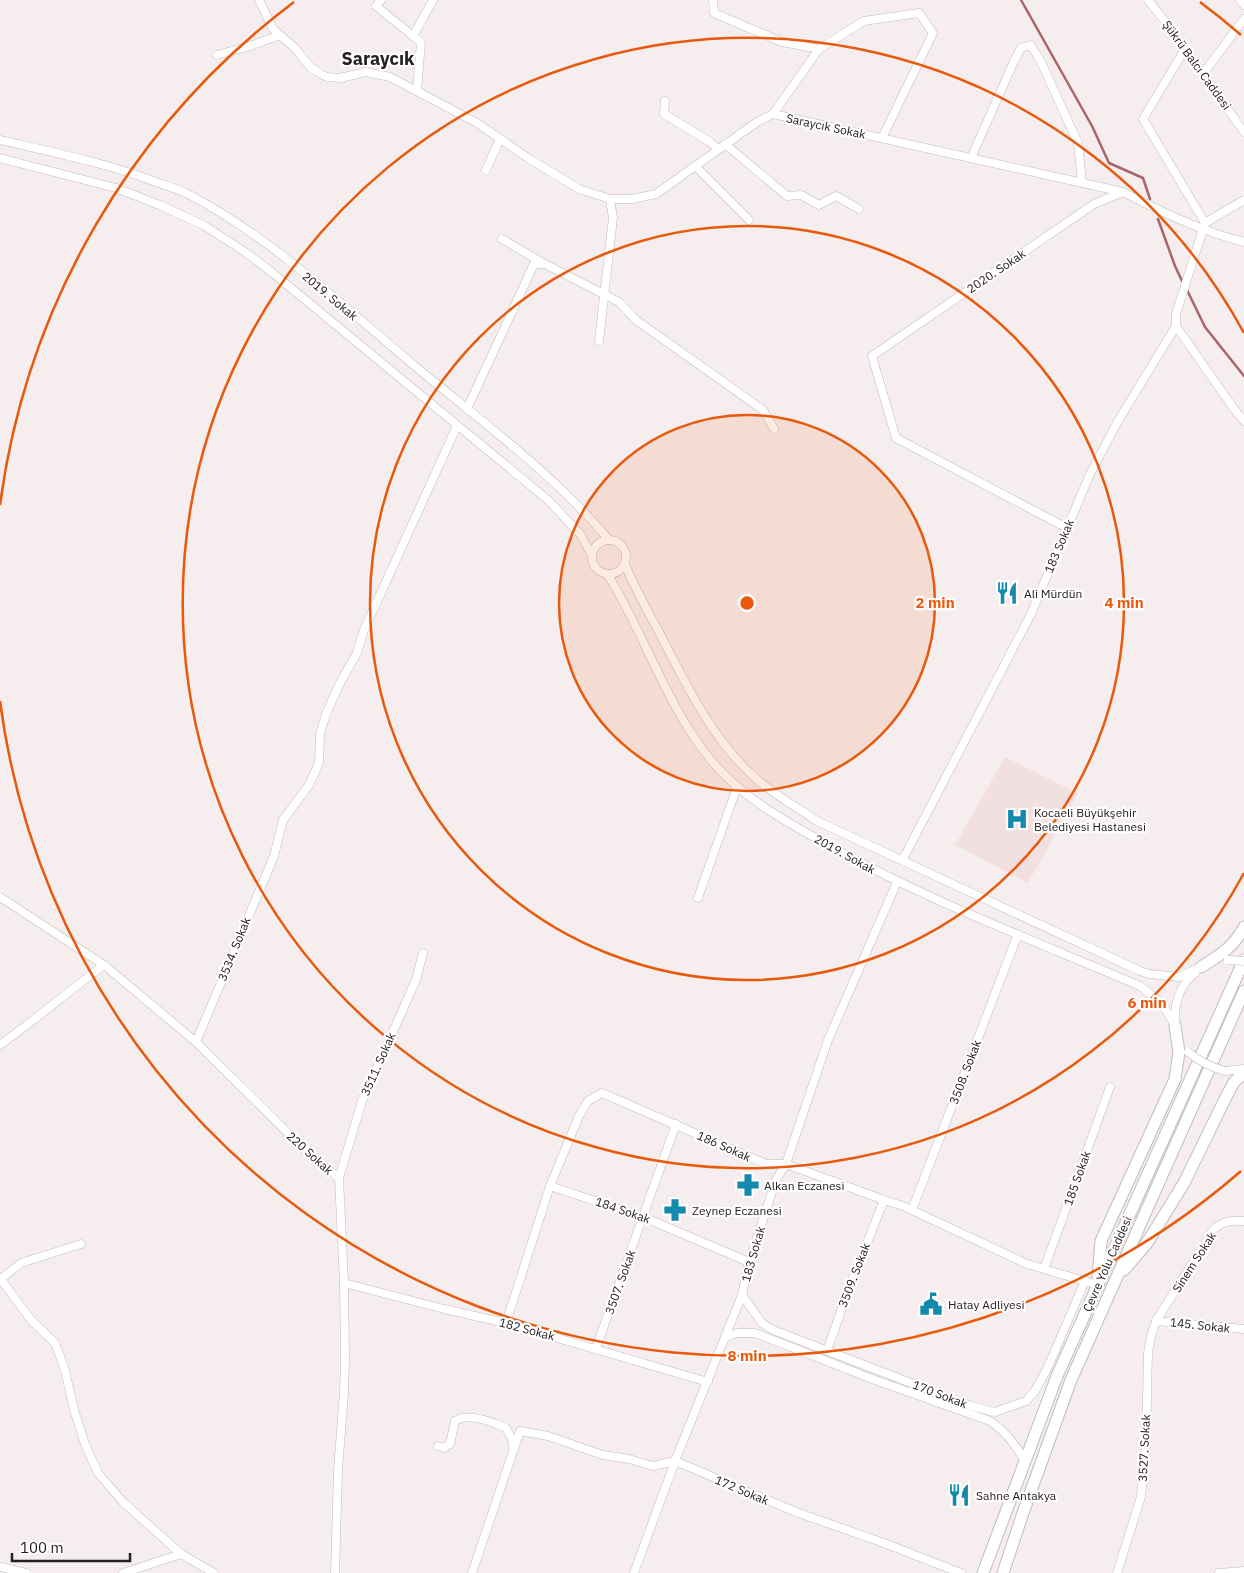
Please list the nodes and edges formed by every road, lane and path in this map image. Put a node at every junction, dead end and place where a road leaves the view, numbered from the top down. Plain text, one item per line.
1 (259, 0) edge
2 (381, 0) edge
3 (433, 0) edge
4 (713, 0) edge
5 (1148, 0) edge
6 (1240, 0) edge
7 (1244, 5) edge
8 (1244, 19) edge
9 (280, 35) junction
10 (413, 36) junction
11 (1185, 48) junction
12 (819, 49) junction
13 (217, 55) dead end
14 (1203, 74) junction
15 (417, 90) junction
16 (665, 101) dead end
17 (773, 114) junction
18 (1244, 132) edge
19 (882, 138) junction
20 (500, 139) junction
21 (0, 140) edge
22 (721, 147) junction
23 (0, 158) edge
24 (971, 158) junction
25 (695, 166) junction
26 (486, 170) dead end
27 (1082, 183) junction
28 (1123, 192) junction
29 (610, 199) junction
30 (1244, 200) edge
31 (859, 209) dead end
32 (748, 220) dead end
33 (1204, 226) junction
34 (502, 240) dead end
35 (1244, 242) edge
36 (545, 264) junction
37 (604, 295) junction
38 (1176, 326) junction
39 (599, 341) dead end
40 (467, 409) junction
41 (1244, 421) edge
42 (456, 426) junction
43 (774, 429) dead end
44 (1067, 528) junction
45 (609, 540) junction
46 (592, 556) junction
47 (625, 564) junction
48 (608, 575) junction
49 (737, 787) junction
50 (903, 859) junction
51 (897, 882) junction
52 (0, 897) edge
53 (698, 898) dead end
54 (1244, 927) edge
55 (1018, 934) junction
56 (423, 952) dead end
57 (1244, 961) edge
58 (104, 965) junction
59 (1201, 968) junction
60 (1244, 991) edge
61 (1175, 1026) junction
62 (196, 1042) junction
63 (0, 1045) edge
64 (1244, 1069) edge
65 (1244, 1073) edge
66 (1110, 1087) dead end
67 (676, 1124) junction
68 (786, 1164) junction
69 (339, 1178) junction
70 (550, 1186) junction
71 (884, 1200) junction
72 (912, 1210) junction
73 (643, 1217) junction
74 (1244, 1221) edge
75 (81, 1244) dead end
76 (749, 1262) junction
77 (1044, 1270) junction
78 (1, 1279) edge
79 (1116, 1279) junction
80 (1085, 1281) junction
81 (344, 1283) junction
82 (1098, 1285) junction
83 (742, 1295) junction
84 (1156, 1321) junction
85 (506, 1323) junction
86 (1244, 1329) edge
87 (726, 1337) junction
88 (596, 1348) junction
89 (828, 1351) junction
90 (708, 1382) junction
91 (438, 1446) dead end
92 (514, 1449) junction
93 (675, 1461) junction
94 (1025, 1461) junction
95 (181, 1554) junction
96 (0, 1566) edge
97 (1244, 1570) edge
98 (26, 1573) edge
99 (123, 1573) edge
100 (214, 1573) edge
101 (335, 1573) edge
102 (472, 1573) edge
103 (634, 1573) edge
104 (961, 1573) edge
105 (983, 1573) edge
106 (1003, 1573) edge
107 (1117, 1573) edge
108 (1218, 1573) edge

1 - 9 street, Saraycık Sokak
2 - 10 street
3 - 10 street
4 - 12 street
5 - 11 street, Şükrü Balcı Caddesi
6 - 7 street
8 - 14 street
9 - 13 street
9 - 15 street, Saraycık Sokak
10 - 15 street
11 - 14 street, Şükrü Balcı Caddesi
11 - 33 street
12 - 17 street
12 - 19 street
14 - 18 street, Şükrü Balcı Caddesi
15 - 20 street, Saraycık Sokak
16 - 22 street
17 - 19 street, Saraycık Sokak
17 - 22 street, Saraycık Sokak
19 - 24 street, Saraycık Sokak
20 - 26 street
20 - 29 street, Saraycık Sokak
21 - 40 street, 2019. Sokak
22 - 25 street, Saraycık Sokak
22 - 31 street
23 - 42 street, 2019. Sokak
24 - 27 street, Saraycık Sokak
24 - 27 street
25 - 29 street, Saraycık Sokak
25 - 32 street
27 - 28 street, Saraycık Sokak
28 - 33 street, Saraycık Sokak
28 - 44 street, 2020. Sokak
29 - 37 street
30 - 33 street
33 - 35 street, Saraycık Sokak
33 - 38 street, 183 Sokak
34 - 36 street
36 - 37 street
36 - 40 street
37 - 39 street
37 - 43 street
38 - 41 street
38 - 44 street, 183 Sokak
40 - 45 street, 2019. Sokak
42 - 46 street, 2019. Sokak
42 - 62 street, 3534. Sokak
44 - 50 street, 183 Sokak
45 - 46 street
45 - 47 street, 2019. Sokak
46 - 48 street, 2019. Sokak
47 - 48 street
47 - 50 street, 2019. Sokak
48 - 49 street, 2019. Sokak
49 - 51 street, 2019. Sokak
49 - 53 street
50 - 59 street, 2019. Sokak
51 - 55 street, 2019. Sokak
51 - 68 street, 183 Sokak
52 - 58 street, 220 Sokak
54 - 59 highway
55 - 61 street, 2019. Sokak
55 - 72 street, 3508. Sokak
56 - 69 street, 3511. Sokak
57 - 59 street, 2019. Sokak, bridge
57 - 82 highway, Çevre Yolu Caddesi
58 - 62 street, 220 Sokak
58 - 63 street
59 - 61 street
60 - 79 highway, Çevre Yolu Caddesi
61 - 64 street, 2019. Sokak, bridge
61 - 82 highway
62 - 69 street, 220 Sokak
65 - 79 highway
66 - 77 street, 185 Sokak
67 - 68 street, 186 Sokak
67 - 70 street, 186 Sokak
67 - 73 street, 3507. Sokak
68 - 71 street, 186 Sokak
68 - 76 street, 183 Sokak
69 - 81 street, 220 Sokak
70 - 73 street, 184 Sokak
70 - 85 street, 186 Sokak
71 - 72 street, 186 Sokak
71 - 89 street, 3509. Sokak
72 - 77 street, 186 Sokak
73 - 76 street, 184 Sokak
73 - 88 street, 3507. Sokak
74 - 84 street, Sinem Sokak
75 - 78 street
76 - 83 street, 183 Sokak
77 - 80 street, 186 Sokak
78 - 95 street
79 - 106 highway, Çevre Yolu Caddesi
80 - 82 street, 186 Sokak
80 - 89 street, 170 Sokak
81 - 85 street, 182 Sokak
81 - 101 street, 220 Sokak
82 - 94 highway, Çevre Yolu Caddesi
83 - 87 street, 183 Sokak
83 - 89 street, 170 Sokak
84 - 86 street, 145. Sokak
84 - 107 street, 3527. Sokak
85 - 88 street, 182 Sokak
87 - 90 street, 183 Sokak
87 - 94 street, 170 Sokak
88 - 90 street, 182 Sokak
90 - 93 street, 183 Sokak
91 - 92 street
92 - 93 street
92 - 102 street
93 - 103 street, 183 Sokak
93 - 104 street, 172 Sokak
94 - 105 highway, Çevre Yolu Caddesi
95 - 99 street
95 - 100 street
96 - 98 street
97 - 108 street

